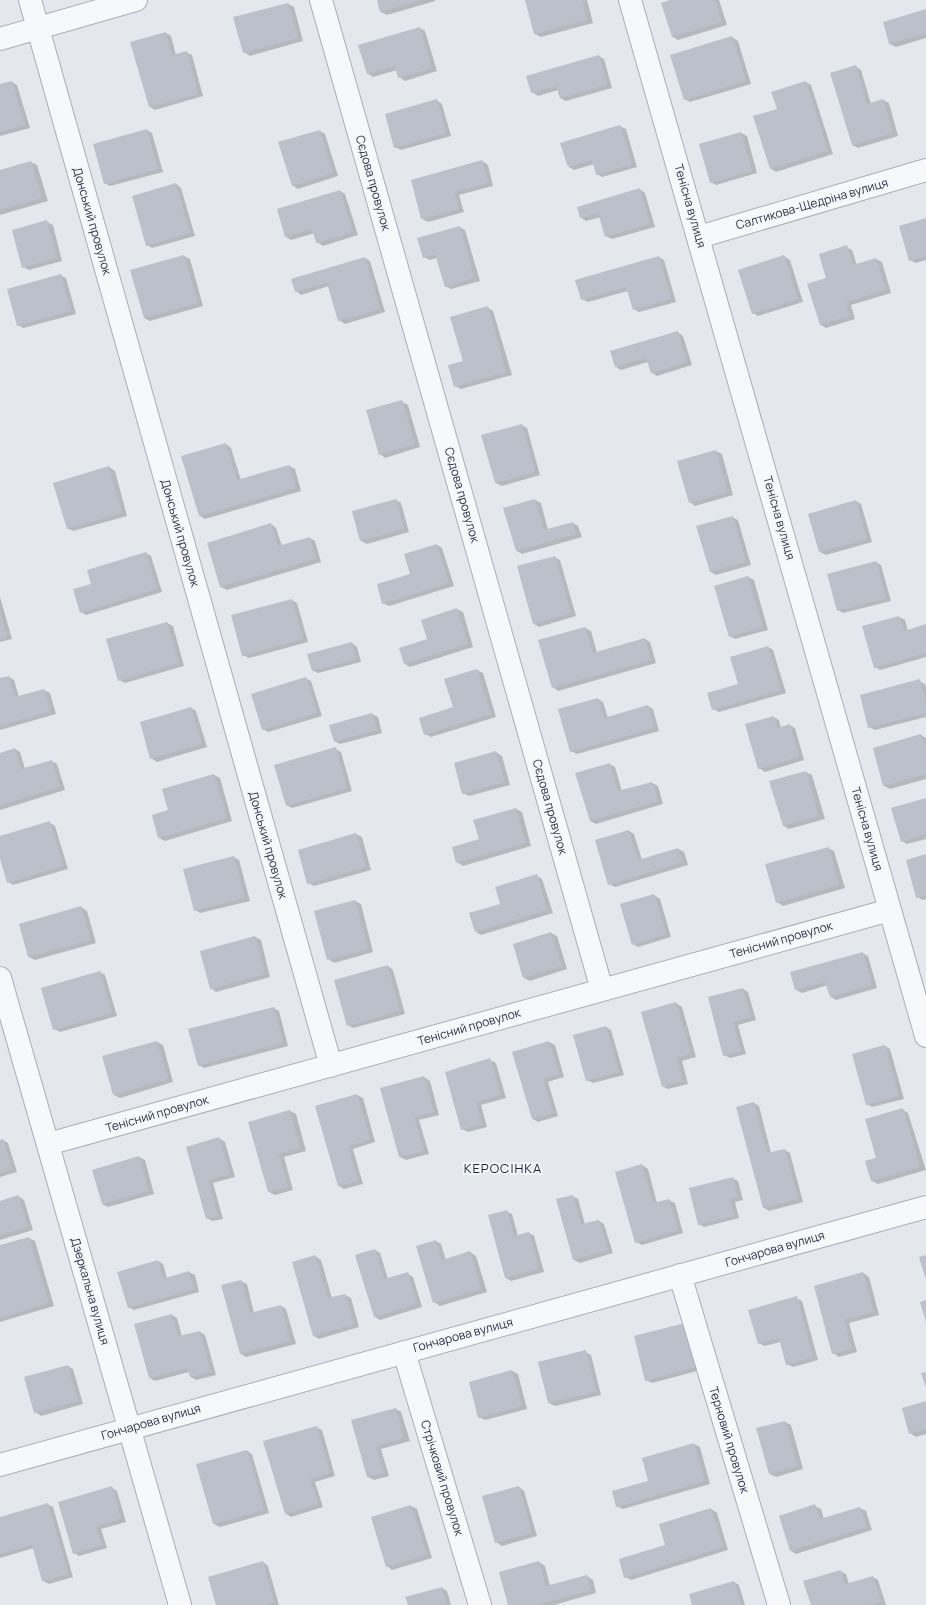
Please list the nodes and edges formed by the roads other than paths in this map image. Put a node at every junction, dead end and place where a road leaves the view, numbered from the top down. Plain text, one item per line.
1 (30, 0) edge
2 (136, 0) edge
3 (321, 0) edge
4 (630, 0) edge
5 (38, 28) junction
6 (0, 39) edge
7 (926, 170) edge
8 (699, 237) junction
9 (890, 910) junction
10 (0, 978) edge
11 (602, 990) junction
12 (926, 1036) edge
13 (331, 1066) junction
14 (48, 1144) junction
15 (926, 1207) edge
16 (680, 1275) junction
17 (404, 1352) junction
18 (129, 1428) junction
19 (0, 1465) edge
20 (180, 1605) edge
21 (480, 1605) edge
22 (779, 1605) edge

1 - 5 street, Донський провулок
2 - 5 street
3 - 11 street, Сєдова провулок
4 - 8 street, Тенісна вулиця
5 - 6 street
5 - 13 street, Донський провулок
7 - 8 street, Салтикова-Щедріна вулиця
8 - 9 street, Тенісна вулиця
9 - 11 street, Тенісний провулок
9 - 12 street, Тенісна вулиця
10 - 14 street, Дзеркальна вулиця
11 - 13 street, Тенісний провулок
13 - 14 street, Тенісний провулок
14 - 18 street, Дзеркальна вулиця
15 - 16 street, Гончарова вулиця
16 - 17 street, Гончарова вулиця
16 - 22 street, Терновий провулок
17 - 18 street, Гончарова вулиця
17 - 21 street, Стрічковий провулок
18 - 19 street, Гончарова вулиця
18 - 20 street, Дзеркальна вулиця

